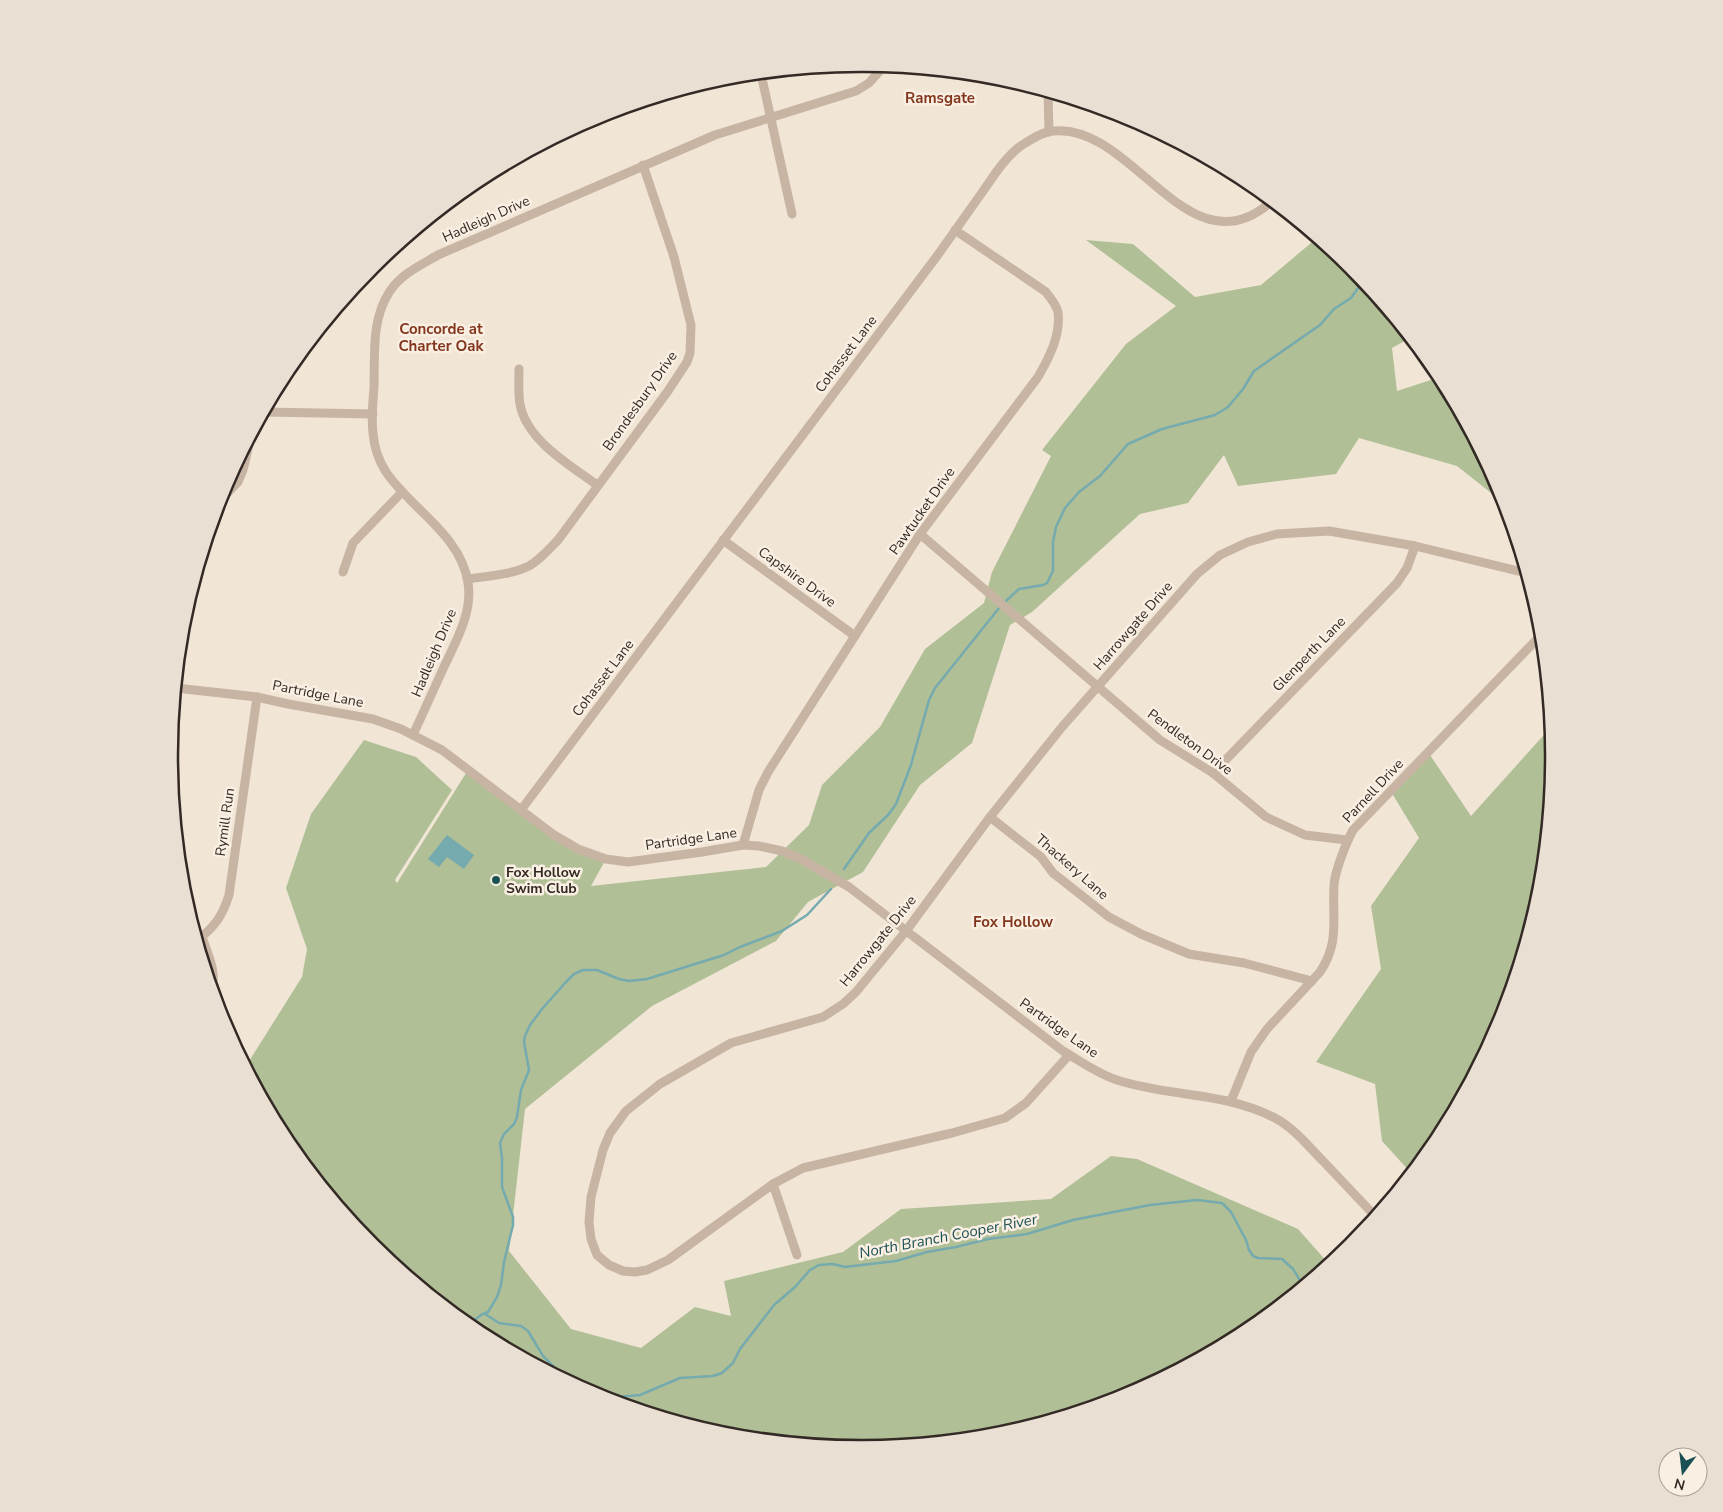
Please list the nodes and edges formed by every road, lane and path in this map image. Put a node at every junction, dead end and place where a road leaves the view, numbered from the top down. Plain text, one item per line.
1 (878, 73) edge
2 (762, 80) edge
3 (1048, 99) edge
4 (772, 118) junction
5 (1049, 132) junction
6 (643, 165) junction
7 (1266, 206) edge
8 (792, 214) dead end
9 (955, 230) junction
10 (518, 369) dead end
11 (271, 412) edge
12 (373, 414) junction
13 (245, 460) edge
14 (597, 485) junction
15 (233, 487) edge
16 (402, 492) junction
17 (920, 534) junction
18 (723, 540) junction
19 (1415, 546) junction
20 (1520, 571) edge
21 (343, 572) dead end
22 (468, 579) junction
23 (855, 636) junction
24 (1535, 641) edge
25 (1098, 688) junction
26 (182, 689) edge
27 (257, 697) junction
28 (413, 735) junction
29 (1213, 773) junction
30 (521, 810) junction
31 (990, 817) junction
32 (1347, 840) junction
33 (743, 845) junction
34 (906, 931) junction
35 (202, 937) edge
36 (1312, 980) junction
37 (1069, 1055) junction
38 (1230, 1101) junction
39 (774, 1184) junction
40 (1371, 1212) edge
41 (797, 1255) dead end

1 - 4 street, Hadleigh Drive
2 - 4 street
3 - 5 street
4 - 6 street, Hadleigh Drive
4 - 8 street
5 - 7 street, Cohasset Lane
5 - 9 street, Cohasset Lane
6 - 12 street, Hadleigh Drive
6 - 14 street, Brondesbury Drive
9 - 17 street, Pawtucket Drive
9 - 18 street, Cohasset Lane
10 - 14 street
11 - 12 street
12 - 16 street, Hadleigh Drive
13 - 15 street
14 - 22 street, Brondesbury Drive
16 - 21 street
16 - 22 street, Hadleigh Drive
17 - 23 street, Pawtucket Drive
17 - 25 street, Pendleton Drive
18 - 23 street, Capshire Drive
18 - 30 street, Cohasset Lane
19 - 20 street, Harrowgate Drive
19 - 25 street, Harrowgate Drive
19 - 29 street, Glenperth Lane
22 - 28 street, Hadleigh Drive
23 - 33 street, Pawtucket Drive
24 - 32 street, Parnell Drive
25 - 29 street, Pendleton Drive
25 - 31 street, Harrowgate Drive
26 - 27 street, Partridge Lane
27 - 28 street, Partridge Lane
27 - 35 street, Rymill Run
28 - 30 street, Partridge Lane
29 - 32 street, Pendleton Drive
30 - 33 street, Partridge Lane
31 - 34 street, Harrowgate Drive
31 - 36 street, Thackery Lane
32 - 36 street, Parnell Drive
33 - 34 street, Partridge Lane
34 - 37 street, Partridge Lane
34 - 39 street, Harrowgate Drive
36 - 38 street, Parnell Drive
37 - 38 street, Partridge Lane
37 - 39 street, Harrowgate Drive
38 - 40 street, Partridge Lane
39 - 41 street

